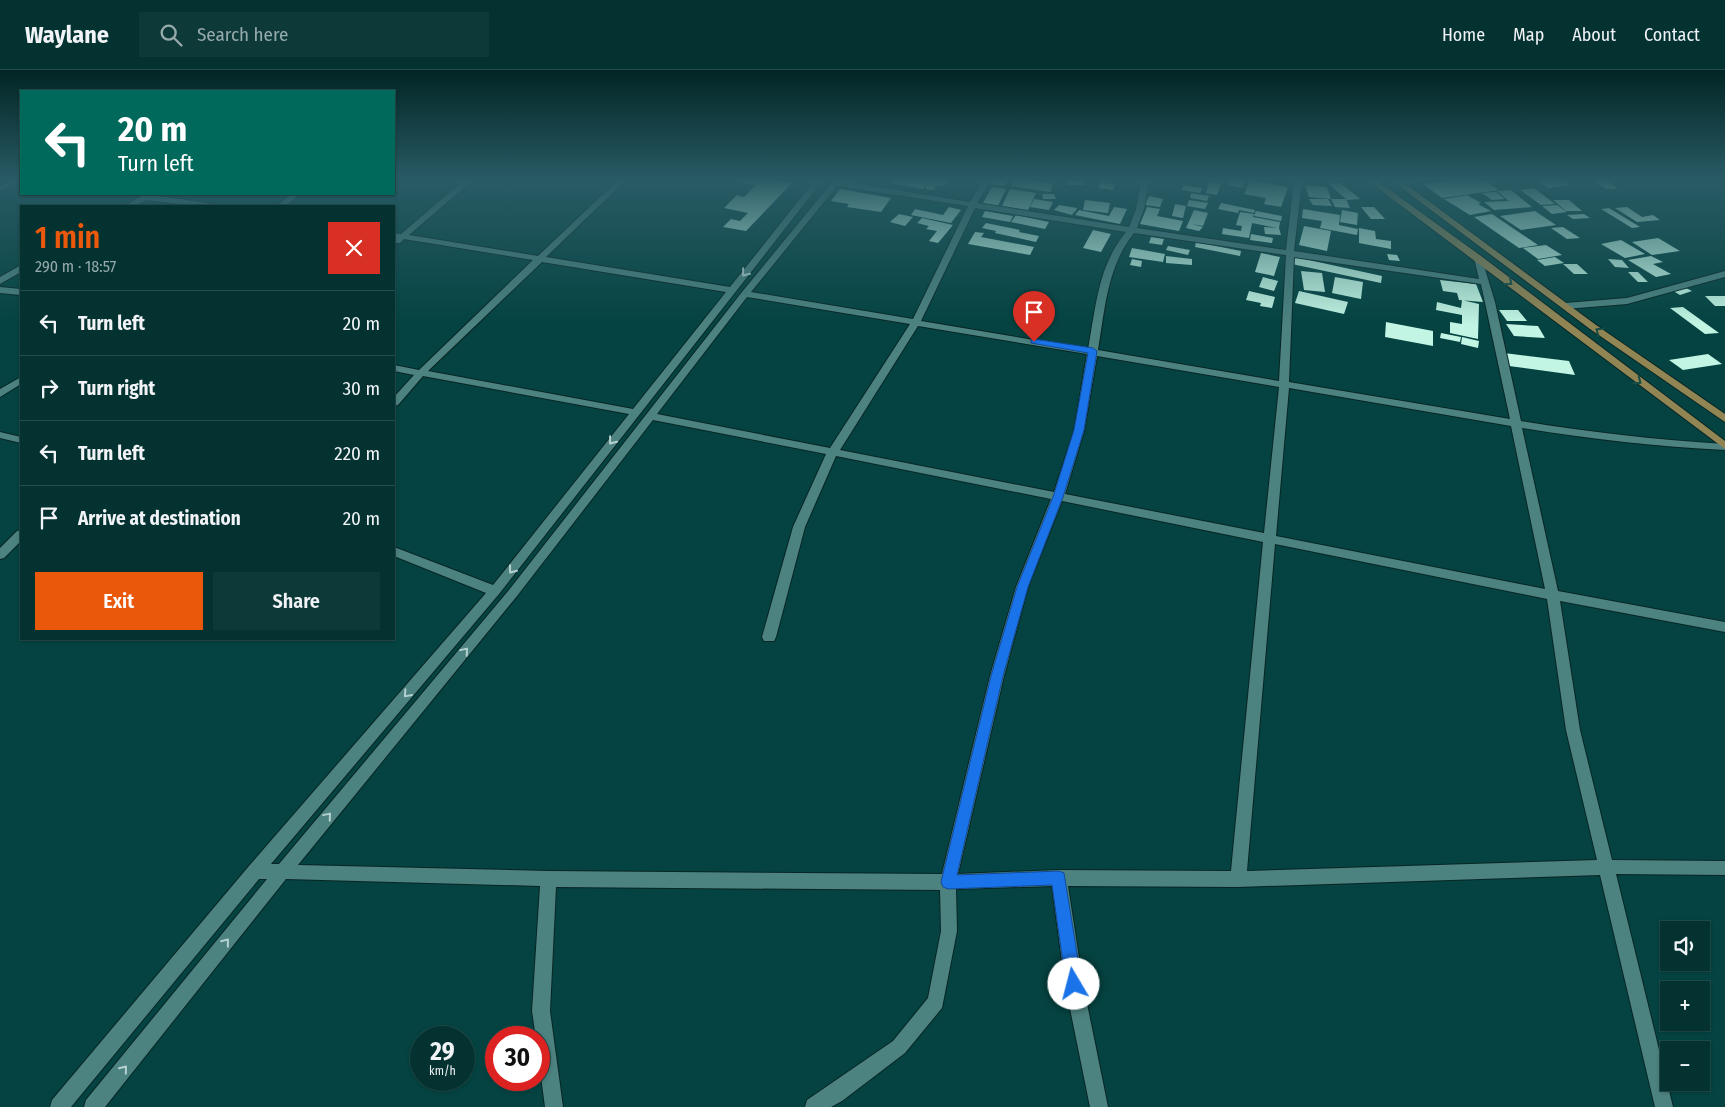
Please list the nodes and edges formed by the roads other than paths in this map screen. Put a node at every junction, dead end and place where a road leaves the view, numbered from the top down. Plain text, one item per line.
1 (572, 228) edge
2 (778, 228) edge
3 (798, 228) edge
4 (961, 228) edge
5 (1122, 228) edge
6 (1293, 228) edge
7 (1437, 228) edge
8 (1460, 228) edge
9 (1132, 230) junction
10 (398, 236) edge
11 (1290, 252) junction
12 (1478, 258) junction
13 (540, 259) junction
14 (20, 269) edge
15 (1725, 274) edge
16 (0, 281) edge
17 (1483, 282) junction
18 (0, 290) edge
19 (732, 290) junction
20 (20, 292) edge
21 (745, 294) junction
22 (1565, 306) junction
23 (916, 322) junction
24 (1093, 351) junction
25 (395, 368) edge
26 (421, 373) junction
27 (20, 381) edge
28 (1284, 385) junction
29 (0, 394) edge
30 (395, 402) edge
31 (634, 412) junction
32 (651, 416) junction
33 (1725, 419) edge
34 (1515, 423) junction
35 (0, 435) edge
36 (20, 440) edge
37 (1725, 447) edge
38 (833, 452) junction
39 (1058, 497) junction
40 (20, 535) edge
41 (1269, 539) junction
42 (395, 551) edge
43 (0, 555) edge
44 (495, 591) junction
45 (1553, 595) junction
46 (1725, 627) edge
47 (769, 637) dead end
48 (1608, 867) junction
49 (1725, 868) edge
50 (255, 871) junction
51 (282, 872) junction
52 (1059, 878) junction
53 (548, 879) junction
54 (1238, 879) junction
55 (948, 882) junction
56 (58, 1107) edge
57 (93, 1107) edge
58 (554, 1107) edge
59 (814, 1107) edge
60 (1099, 1107) edge
61 (1664, 1107) edge

1 - 13 street
2 -> 19 street
3 - 21 street
4 - 23 street
5 - 9 street
6 - 11 street
7 - 12 main road
8 - 22 main road
9 - 11 street
9 - 24 street
10 - 13 street
11 - 17 street
11 - 28 street
12 - 17 street
12 -> 37 main road
13 - 19 street
13 - 26 street
14 - 16 street
15 - 22 street
17 - 34 street
18 - 20 street
19 - 31 street
21 - 23 street
21 - 32 street
33 -> 22 main road
23 - 24 street
23 - 38 street
24 - 28 street
24 - 39 street
25 - 26 street
26 - 30 street
26 - 31 street
27 - 29 street
28 - 34 street
28 - 41 street
31 -> 44 street
32 - 38 street
51 -> 32 street
34 - 37 street
34 - 45 street
35 - 36 street
38 - 39 street
38 - 47 street
39 - 41 street
39 - 55 street
40 - 43 street
41 - 45 street
41 - 54 street
42 - 44 street
44 -> 50 street
45 - 46 street
45 - 48 street
48 - 49 street
48 - 54 street
48 - 61 street
50 - 51 street
50 - 56 street
51 - 53 street
57 -> 51 street
52 - 54 street
52 - 55 street
52 - 60 street
53 - 55 street
53 - 58 street
55 - 59 street

